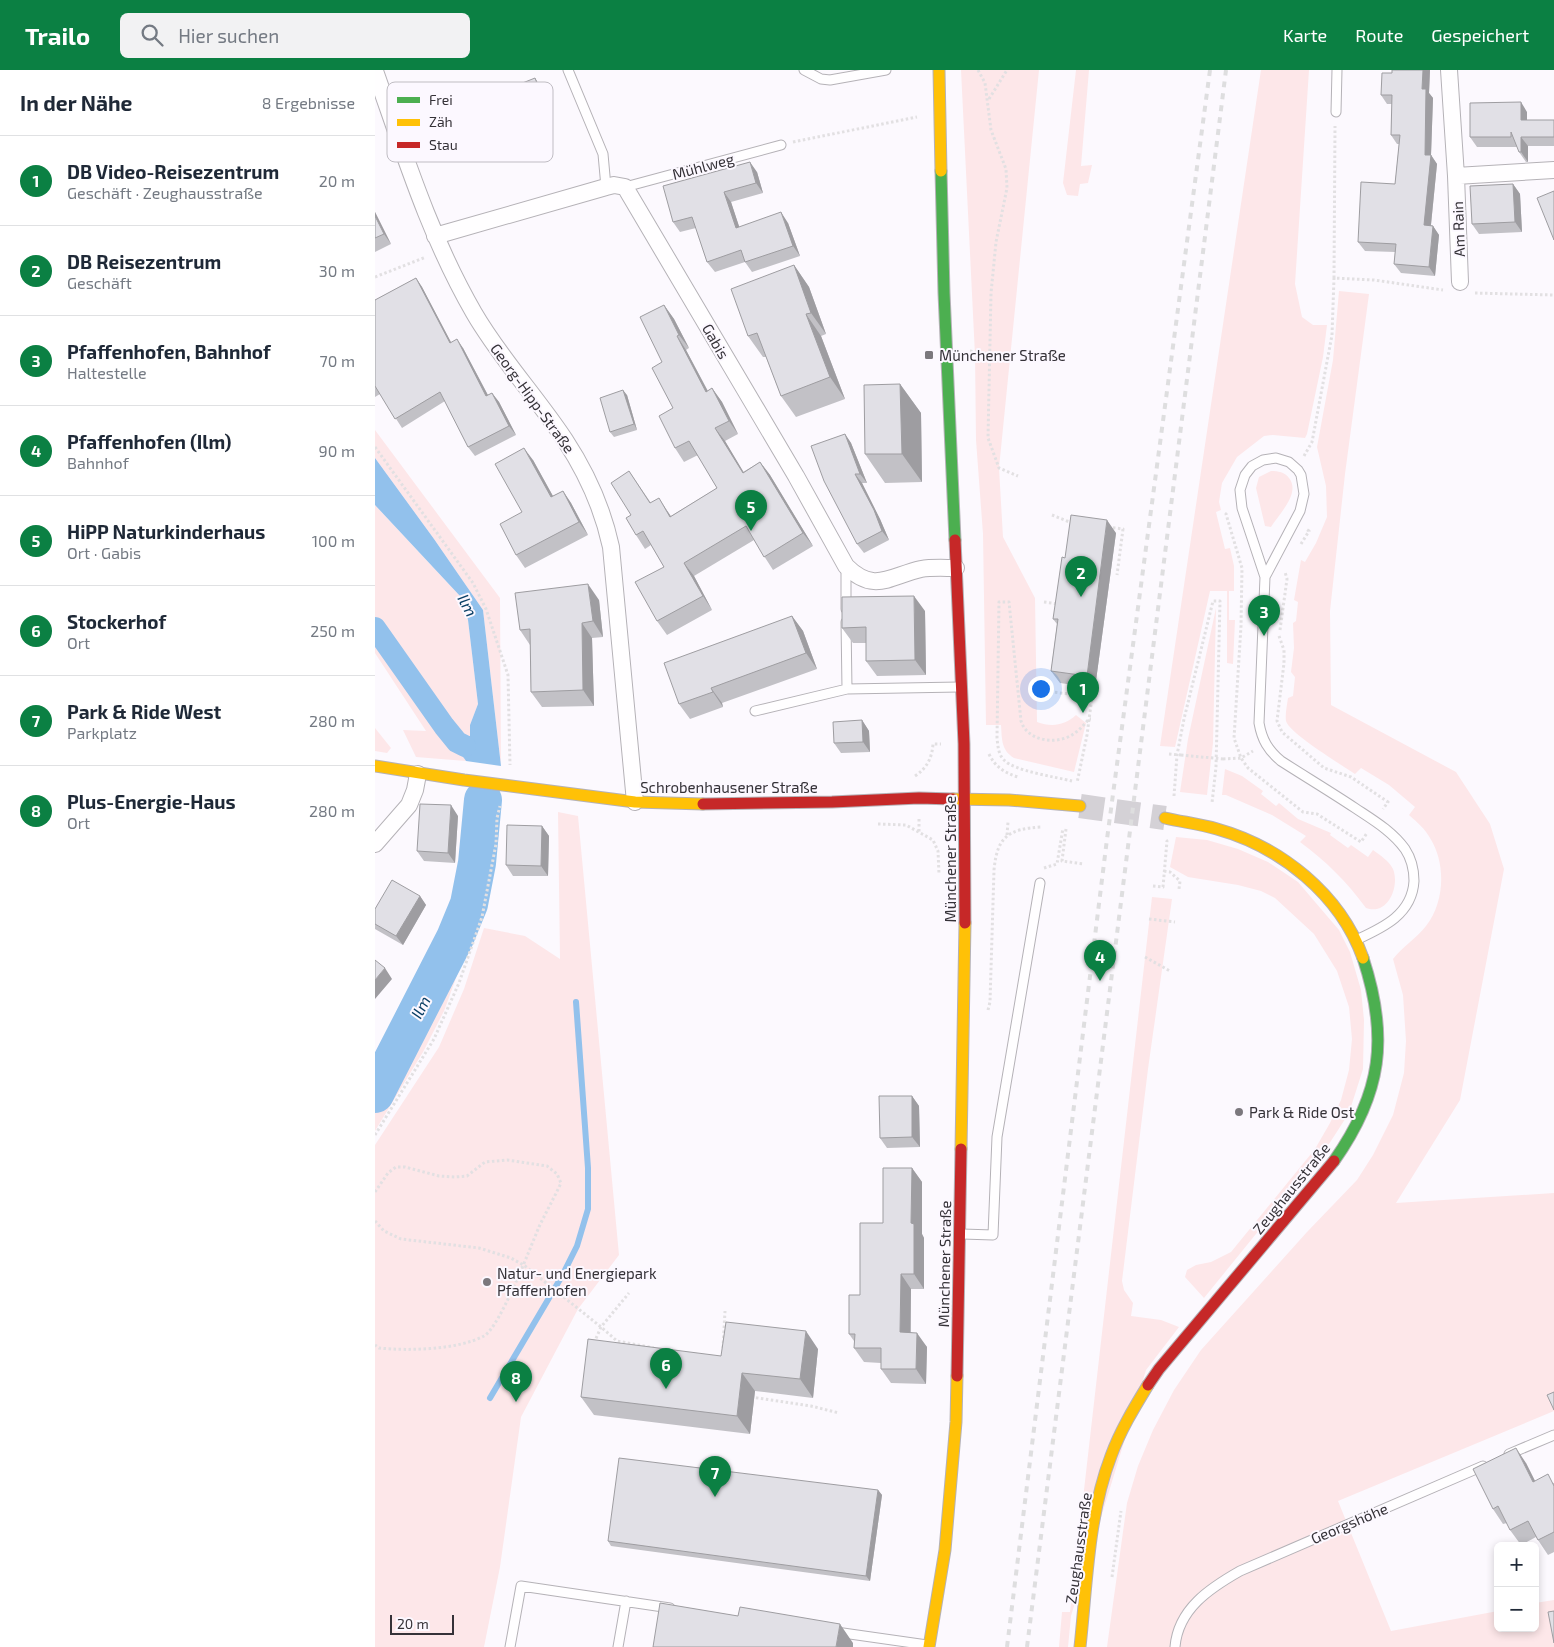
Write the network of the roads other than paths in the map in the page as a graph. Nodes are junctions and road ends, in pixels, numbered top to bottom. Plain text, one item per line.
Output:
1 (568, 70) edge
2 (804, 70) edge
3 (886, 70) edge
4 (939, 70) edge
5 (1337, 70) edge
6 (1449, 70) edge
7 (375, 71) edge
8 (387, 105) edge
9 (1336, 112) road end
10 (781, 145) road end
11 (407, 162) edge
12 (1554, 170) edge
13 (1456, 176) junction
14 (606, 186) junction
15 (625, 186) junction
16 (438, 243) junction
17 (1459, 287) road end
18 (845, 566) junction
19 (956, 568) junction
20 (1265, 577) junction
21 (962, 687) junction
22 (847, 689) junction
23 (755, 711) dead end
24 (375, 766) edge
25 (418, 774) junction
26 (965, 799) junction
27 (635, 802) junction
28 (1080, 806) tunnel mouth
29 (1165, 818) tunnel mouth
30 (375, 844) edge
31 (1040, 883) dead end
32 (1355, 940) junction
33 (959, 1234) junction
34 (1554, 1435) edge
35 (1500, 1458) edge
36 (1491, 1462) edge
37 (626, 1602) junction
38 (675, 1608) edge
39 (829, 1631) edge
40 (929, 1646) edge
41 (510, 1647) edge
42 (618, 1647) edge
43 (1081, 1647) edge
44 (1175, 1647) edge

1 - 14 lane
2 - 3 lane
4 - 19 main road, Münchener Straße
5 - 9 lane
6 - 13 street, Am Rain
7 - 8 street, Georg-Hipp-Straße
10 - 15 lane, Mühlweg
11 - 16 street, Georg-Hipp-Straße
12 - 13 street
13 - 17 street, Am Rain
14 - 15 street
14 - 16 street
15 - 18 street, Gabis
16 - 27 street, Georg-Hipp-Straße
18 - 19 street, Gabis
18 - 22 lane
19 - 21 main road, Münchener Straße
20 - 20 lane
20 - 32 lane
21 - 22 lane
21 - 26 main road, Münchener Straße
22 - 23 lane
24 - 25 main road, Schrobenhausener Straße
25 - 27 main road, Schrobenhausener Straße
25 - 30 street
26 - 27 main road, Schrobenhausener Straße
26 - 28 main road
26 - 33 main road, Münchener Straße
29 - 32 main road, Zeughausstraße
31 - 33 lane
32 - 43 main road, Zeughausstraße
33 - 40 main road, Münchener Straße
34 - 35 lane
36 - 44 lane, Georgshöhe
37 - 38 lane
37 - 41 lane
37 - 42 lane
39 - 40 lane

